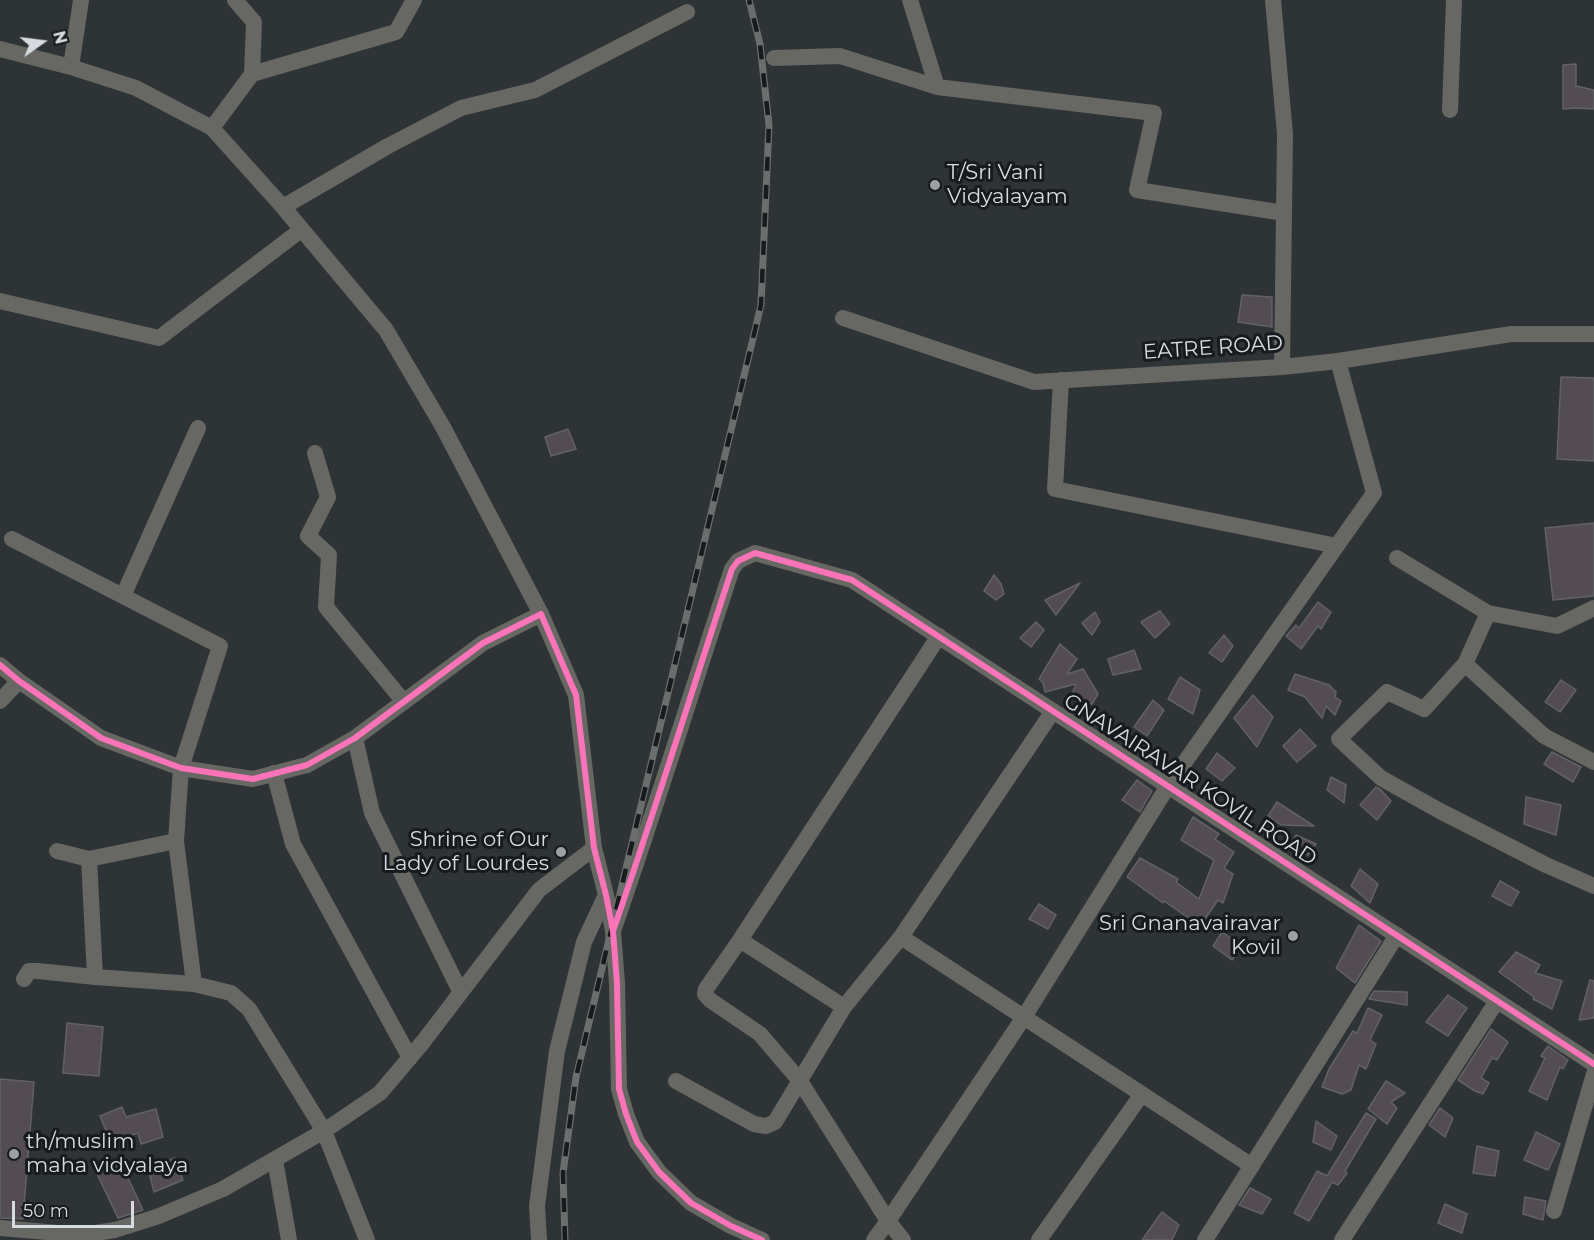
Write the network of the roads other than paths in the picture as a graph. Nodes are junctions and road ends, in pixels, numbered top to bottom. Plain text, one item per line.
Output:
1 (81, 0) edge
2 (235, 0) edge
3 (414, 0) edge
4 (910, 0) edge
5 (1273, 0) edge
6 (1454, 0) edge
7 (687, 12) dead end
8 (0, 49) edge
9 (774, 58) dead end
10 (71, 67) junction
11 (252, 74) junction
12 (937, 87) junction
13 (1450, 110) dead end
14 (212, 128) junction
15 (283, 207) junction
16 (1284, 213) junction
17 (302, 230) junction
18 (0, 301) edge
19 (843, 318) dead end
20 (1594, 334) edge
21 (1338, 361) junction
22 (1282, 367) junction
23 (1061, 380) junction
24 (198, 428) dead end
25 (315, 453) dead end
26 (12, 539) dead end
27 (1337, 546) junction
28 (1397, 558) dead end
29 (123, 596) junction
30 (1594, 608) edge
31 (1488, 613) junction
32 (541, 614) junction
33 (939, 636) junction
34 (1465, 664) junction
35 (0, 665) edge
36 (19, 681) junction
37 (0, 701) edge
38 (404, 702) junction
39 (1053, 711) junction
40 (355, 738) junction
41 (1594, 762) edge
42 (182, 768) junction
43 (274, 774) junction
44 (1168, 786) junction
45 (176, 841) junction
46 (594, 848) junction
47 (57, 851) dead end
48 (89, 859) junction
49 (1594, 886) edge
50 (606, 895) junction
51 (613, 931) junction
52 (1397, 935) junction
53 (901, 937) junction
54 (740, 940) junction
55 (95, 977) junction
56 (24, 979) dead end
57 (194, 984) junction
58 (460, 991) junction
59 (1497, 1001) junction
60 (844, 1007) junction
61 (1024, 1017) junction
62 (410, 1058) junction
63 (1594, 1064) edge
64 (1594, 1074) edge
65 (676, 1081) dead end
66 (800, 1081) junction
67 (1142, 1094) junction
68 (324, 1131) junction
69 (275, 1160) junction
70 (1252, 1166) junction
71 (1554, 1211) dead end
72 (888, 1221) junction
73 (4, 1232) edge
74 (289, 1240) edge
75 (367, 1240) edge
76 (539, 1240) edge
77 (762, 1240) edge
78 (874, 1240) edge
79 (903, 1240) edge
80 (1039, 1240) edge
81 (1205, 1240) edge
82 (1342, 1240) edge

1 - 10 street
2 - 11 street
3 - 11 street
4 - 12 street
5 - 16 street
6 - 13 street
7 - 15 street
8 - 10 street
9 - 12 street
10 - 14 street
11 - 14 street
12 - 16 street
14 - 15 street
15 - 17 street
16 - 22 street
17 - 18 street
17 - 32 street
19 - 23 street, EATRE ROAD
20 - 21 street, EATRE ROAD
21 - 22 street, EATRE ROAD
21 - 27 street
22 - 23 street, EATRE ROAD
23 - 27 street
24 - 29 street
25 - 38 street
26 - 29 street
27 - 44 street
28 - 31 street
29 - 42 street
30 - 31 street
31 - 34 street
32 - 38 street
32 - 46 street
33 - 39 street, GNAVAIRAVAR KOVIL ROAD
33 - 51 street, GNAVAIRAVAR KOVIL ROAD
33 - 54 street
34 - 41 street
34 - 49 street
35 - 36 street
36 - 37 street
36 - 42 street
38 - 40 street
39 - 44 street, GNAVAIRAVAR KOVIL ROAD
39 - 53 street
40 - 43 street
40 - 58 street
42 - 43 street
42 - 45 street
43 - 62 street
44 - 52 street, GNAVAIRAVAR KOVIL ROAD
44 - 61 street
45 - 48 street
45 - 57 street
46 - 50 street
46 - 58 street
47 - 48 street
48 - 55 street
50 - 51 street
50 - 76 street
51 - 77 street
52 - 59 street, GNAVAIRAVAR KOVIL ROAD
52 - 70 street
53 - 60 street
53 - 61 street
54 - 60 street
54 - 66 street
55 - 56 street
55 - 57 street
57 - 68 street
58 - 62 street
59 - 63 street, GNAVAIRAVAR KOVIL ROAD
59 - 82 street
60 - 66 street
61 - 67 street
61 - 72 street
62 - 68 street
64 - 71 street
65 - 66 street
66 - 72 street
67 - 70 street
67 - 80 street
68 - 69 street
68 - 75 street
69 - 73 street
69 - 74 street
70 - 81 street
72 - 78 street
72 - 79 street

